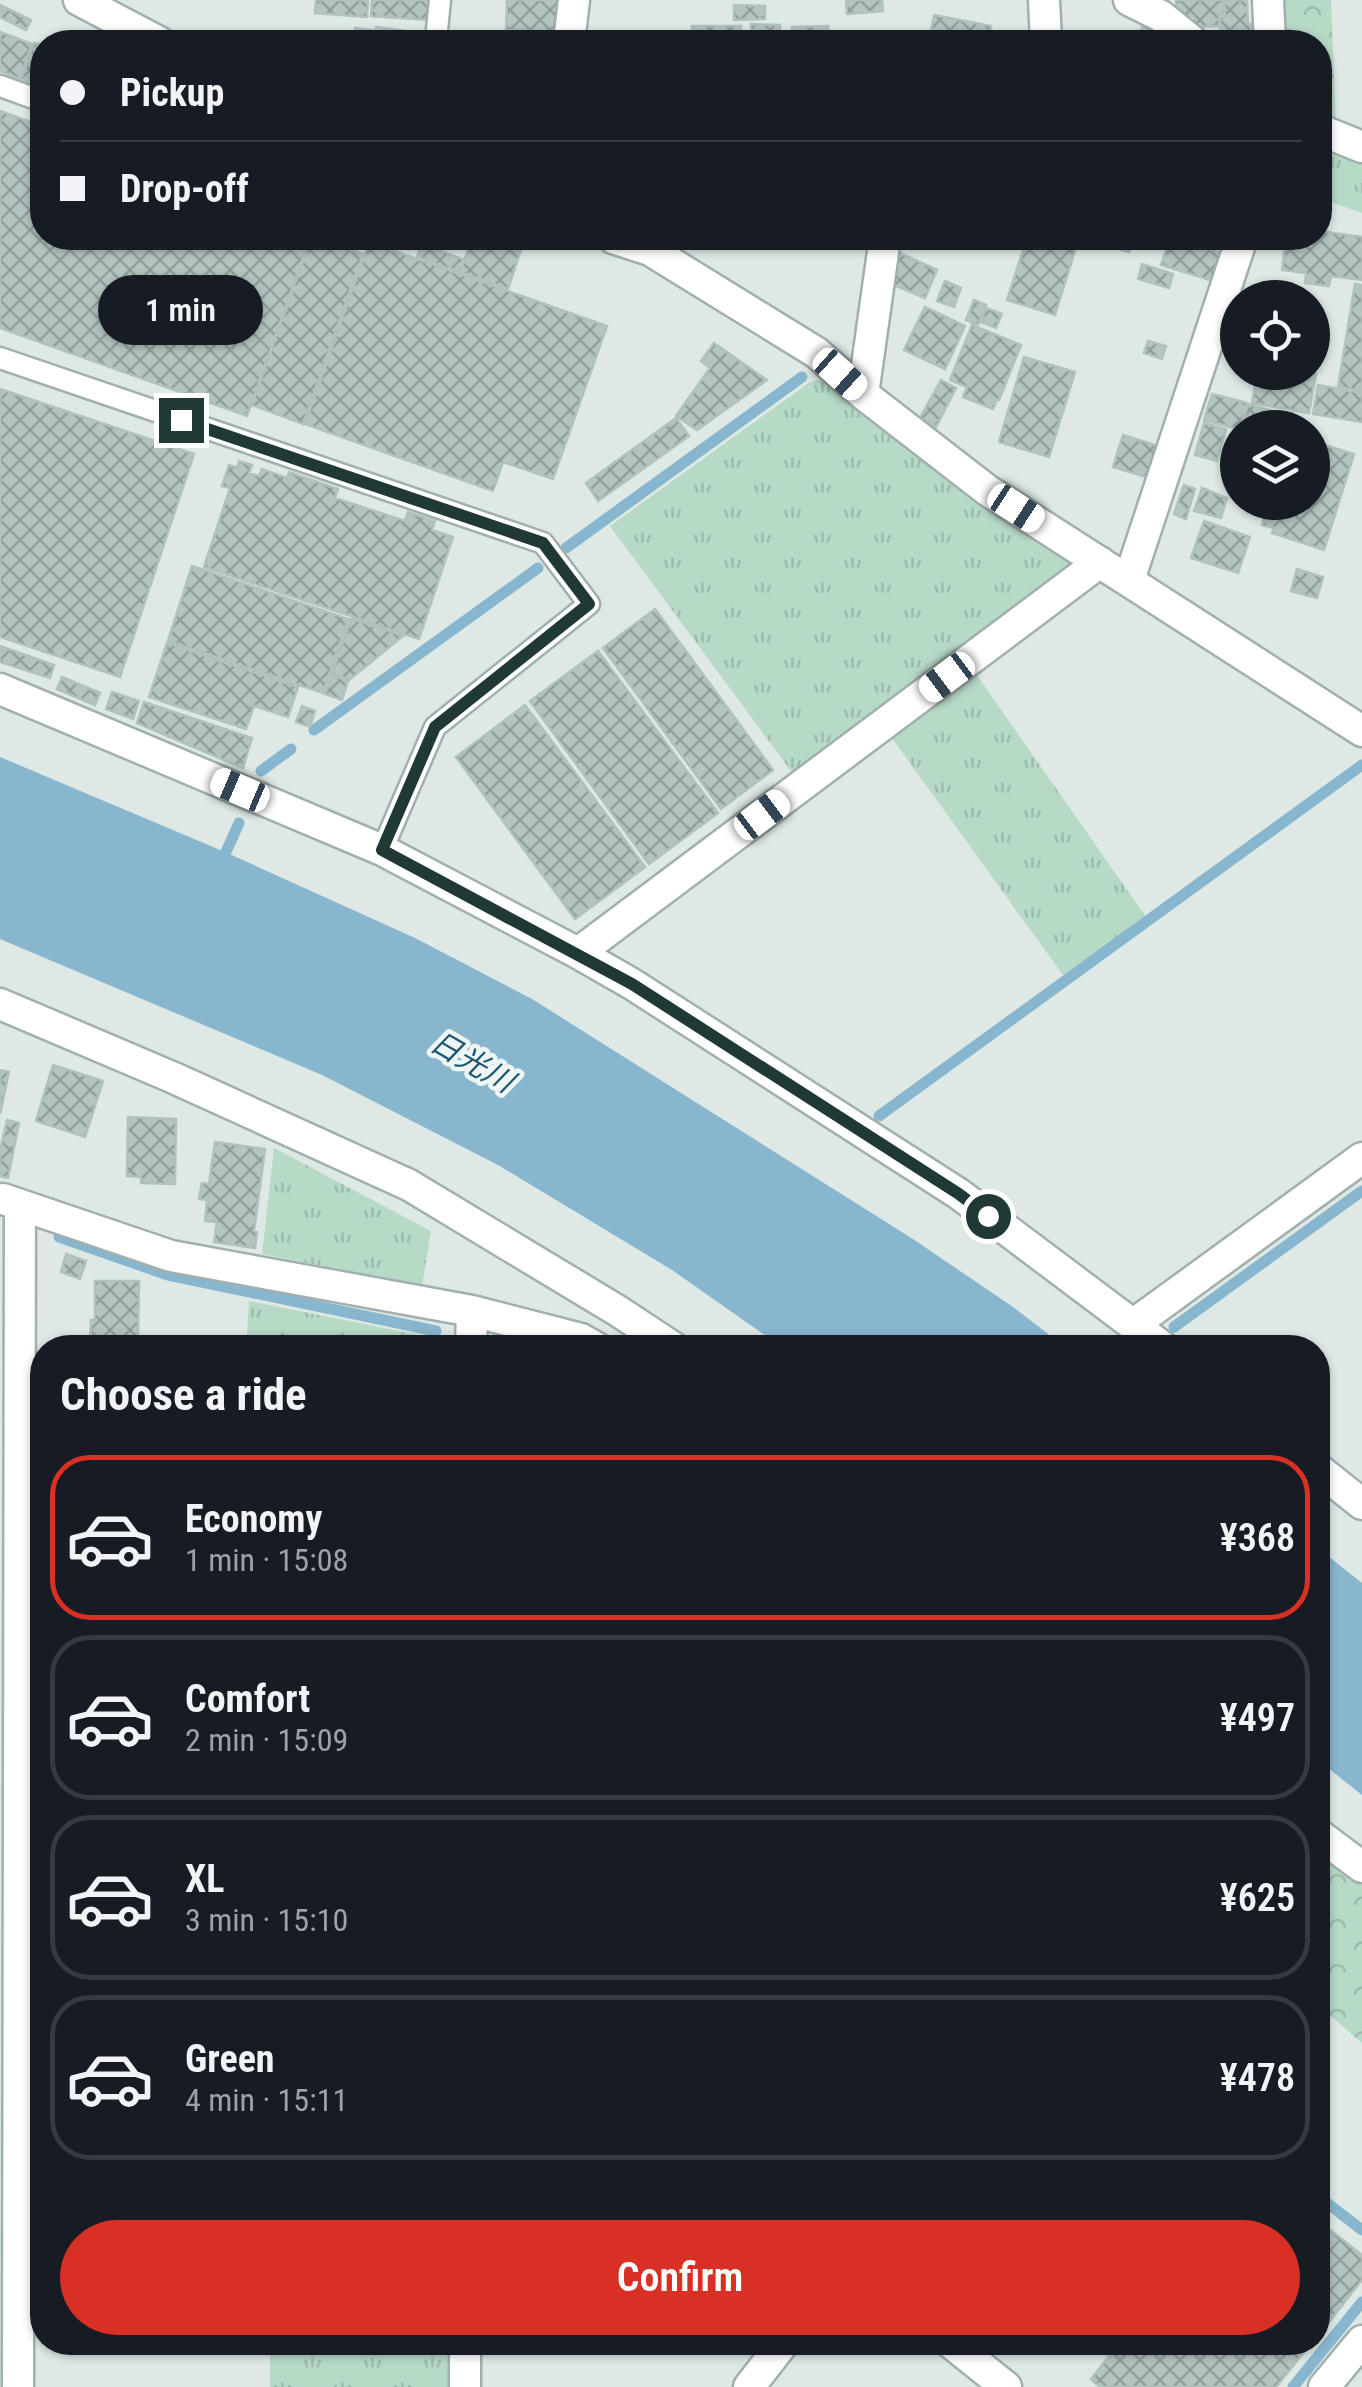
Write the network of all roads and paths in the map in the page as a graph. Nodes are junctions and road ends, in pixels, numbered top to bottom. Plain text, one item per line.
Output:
1 (79, 0) edge
2 (440, 0) edge
3 (574, 0) edge
4 (1044, 0) edge
5 (1130, 0) edge
6 (1268, 0) edge
7 (136, 30) edge
8 (437, 30) dead end
9 (571, 30) edge
10 (1045, 30) edge
11 (1178, 30) edge
12 (1269, 30) edge
13 (0, 86) edge
14 (30, 97) edge
15 (1332, 135) edge
16 (1362, 147) edge
17 (650, 250) edge
18 (883, 250) edge
19 (1238, 250) edge
20 (0, 358) edge
21 (863, 394) junction
22 (1100, 562) junction
23 (1130, 580) junction
24 (0, 689) edge
25 (1362, 731) edge
26 (382, 850) junction
27 (578, 953) junction
28 (0, 1004) edge
29 (1362, 1158) edge
30 (10, 1201) edge
31 (472, 1311) junction
32 (1134, 1324) junction
33 (471, 1335) edge
34 (566, 1335) edge
35 (654, 1335) edge
36 (1148, 1335) edge
37 (1330, 1479) edge
38 (1362, 1504) edge
39 (20, 1817) edge
40 (1330, 1843) edge
41 (1362, 1868) edge
42 (1362, 2341) edge
43 (466, 2355) edge
44 (774, 2355) edge
45 (966, 2355) edge
46 (18, 2387) edge
47 (466, 2387) edge
48 (749, 2387) edge
49 (1006, 2387) edge
50 (1324, 2387) edge

1 - 7 street
2 - 8 lane
3 - 9 street
4 - 10 street
5 - 11 street
6 - 12 street
13 - 14 lane
15 - 16 street
17 - 21 street
18 - 21 street
19 - 23 street
20 - 26 lane
21 - 22 street
22 - 23 street
22 - 27 street
23 - 25 street
24 - 26 street
26 - 27 street
27 - 32 street
28 - 35 street
29 - 32 street
30 - 31 street
30 - 39 street
31 - 33 street
31 - 34 street
32 - 36 street
37 - 38 street
39 - 46 street
40 - 41 street
42 - 50 street
43 - 47 street
44 - 48 street
45 - 49 street

